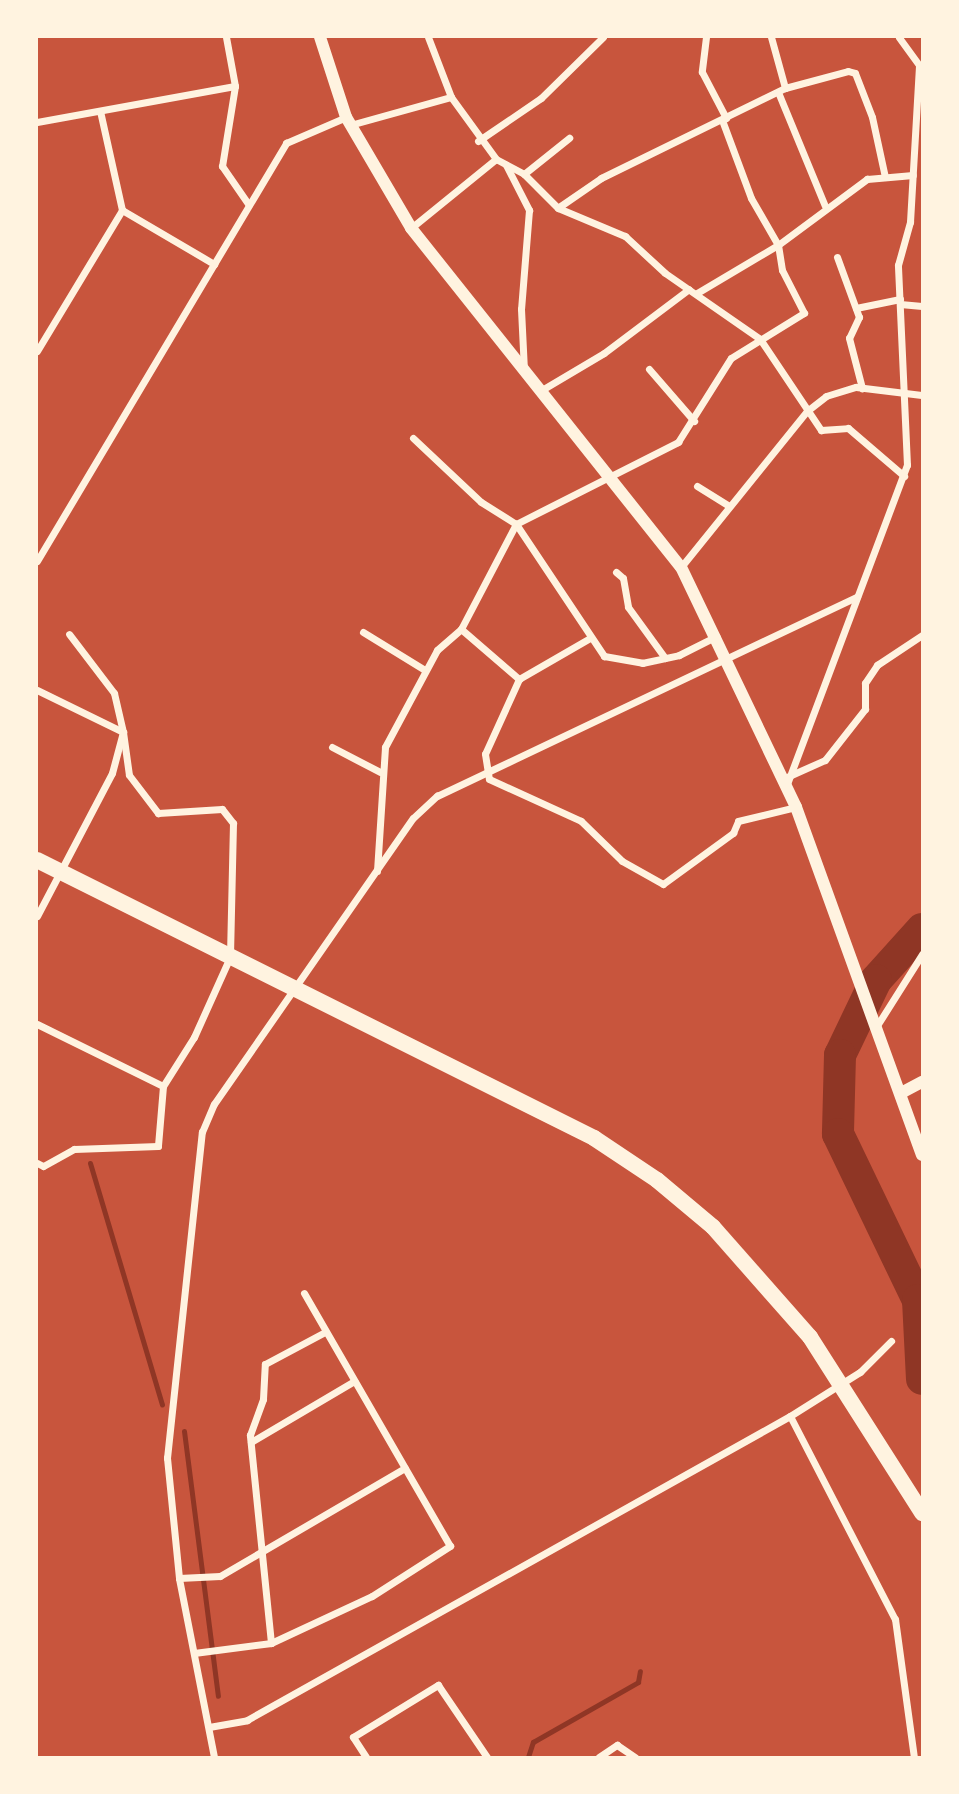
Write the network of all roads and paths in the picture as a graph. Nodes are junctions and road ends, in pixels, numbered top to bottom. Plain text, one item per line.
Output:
1 (226, 37) edge
2 (320, 37) edge
3 (428, 37) edge
4 (603, 37) edge
5 (706, 37) edge
6 (771, 37) edge
7 (899, 37) edge
8 (909, 41) edge
9 (235, 86) junction
10 (782, 90) junction
11 (451, 97) junction
12 (100, 111) junction
13 (724, 119) junction
14 (348, 121) junction
15 (37, 122) edge
16 (569, 138) dead end
17 (478, 141) junction
18 (496, 159) junction
19 (506, 165) junction
20 (524, 174) junction
21 (913, 175) junction
22 (885, 177) junction
23 (249, 205) junction
24 (825, 206) junction
25 (558, 208) junction
26 (122, 210) junction
27 (411, 228) junction
28 (778, 245) junction
29 (837, 257) dead end
30 (214, 264) junction
31 (693, 291) junction
32 (900, 302) junction
33 (922, 306) edge
34 (856, 308) junction
35 (760, 339) junction
36 (37, 351) edge
37 (649, 369) dead end
38 (524, 370) junction
39 (862, 388) junction
40 (540, 391) junction
41 (904, 394) junction
42 (922, 395) edge
43 (807, 411) junction
44 (694, 421) junction
45 (413, 438) dead end
46 (904, 476) junction
47 (608, 477) junction
48 (697, 486) dead end
49 (727, 506) junction
50 (516, 524) junction
51 (38, 557) edge
52 (681, 567) junction
53 (616, 572) dead end
54 (857, 597) junction
55 (461, 629) junction
56 (363, 632) dead end
57 (69, 634) dead end
58 (922, 635) edge
59 (718, 636) junction
60 (590, 638) junction
61 (728, 656) junction
62 (665, 657) junction
63 (425, 670) junction
64 (519, 680) junction
65 (37, 690) edge
66 (123, 732) junction
67 (332, 747) dead end
68 (380, 772) junction
69 (485, 772) junction
70 (788, 780) junction
71 (796, 807) junction
72 (37, 860) edge
73 (60, 872) junction
74 (377, 872) junction
75 (37, 916) edge
76 (922, 954) edge
77 (230, 957) junction
78 (296, 990) junction
79 (37, 1024) edge
80 (878, 1024) junction
81 (922, 1082) edge
82 (163, 1086) junction
83 (901, 1093) junction
84 (922, 1155) edge
85 (37, 1163) edge
86 (304, 1293) dead end
87 (325, 1332) junction
88 (891, 1341) dead end
89 (354, 1381) junction
90 (844, 1383) junction
91 (790, 1416) junction
92 (251, 1442) junction
93 (405, 1468) junction
94 (922, 1513) edge
95 (262, 1551) junction
96 (179, 1578) junction
97 (271, 1643) junction
98 (194, 1653) junction
99 (209, 1727) junction
100 (214, 1757) edge
101 (366, 1757) edge
102 (487, 1757) edge
103 (599, 1757) edge
104 (635, 1757) edge
105 (914, 1757) edge

1 - 9 street
2 - 14 street
3 - 11 street
4 - 17 street
5 - 13 street
6 - 10 street
7 - 8 street
8 - 21 street
9 - 12 street
9 - 23 street
10 - 13 street
10 - 22 street
10 - 24 street
11 - 14 street
11 - 17 street
12 - 15 street
12 - 26 street
13 - 25 street
13 - 28 street
14 - 23 street
14 - 27 street
16 - 20 street
17 - 18 street
18 - 19 street
18 - 27 street
19 - 20 street
19 - 38 street
20 - 25 street
21 - 22 street
21 - 32 street
22 - 24 street
23 - 30 street
24 - 28 street
25 - 31 street
26 - 30 street
26 - 36 street
27 - 38 street
28 - 31 street
28 - 35 street
29 - 34 street
30 - 51 street
31 - 35 street
31 - 40 street
32 - 33 street
32 - 34 street
32 - 41 street
34 - 39 street
35 - 43 street
35 - 44 street
37 - 44 street
38 - 40 street
39 - 41 street
39 - 43 street
40 - 47 street
41 - 42 street
41 - 46 street
43 - 46 street
43 - 49 street
44 - 47 street
45 - 50 street
46 - 54 street
47 - 50 street
47 - 52 street
48 - 49 street
49 - 52 street
50 - 55 street
50 - 60 street
52 - 59 street
53 - 62 street
54 - 61 street
54 - 70 street
55 - 63 street
55 - 64 street
56 - 63 street
57 - 66 street
58 - 70 street
59 - 61 street
59 - 62 street
60 - 62 street
60 - 64 street
61 - 69 street
61 - 70 street
63 - 68 street
64 - 69 street
65 - 66 street
66 - 73 street
66 - 77 street
67 - 68 street
68 - 74 street
69 - 71 street
69 - 74 street
70 - 71 street
71 - 80 street
72 - 73 main road
73 - 75 street
73 - 77 main road
74 - 78 street
76 - 80 street
77 - 78 main road
77 - 82 street
78 - 90 main road
78 - 96 street
79 - 82 street
80 - 83 street
81 - 83 street
82 - 85 street
83 - 84 street
86 - 87 street
87 - 89 street
87 - 92 street
88 - 90 street
89 - 92 street
89 - 93 street
90 - 91 street
90 - 94 main road
91 - 99 street
91 - 105 street
92 - 95 street
93 - 95 street
93 - 97 street
95 - 96 street
95 - 97 street
96 - 98 street
97 - 98 street
98 - 99 street
99 - 100 street
101 - 102 street
103 - 104 street

